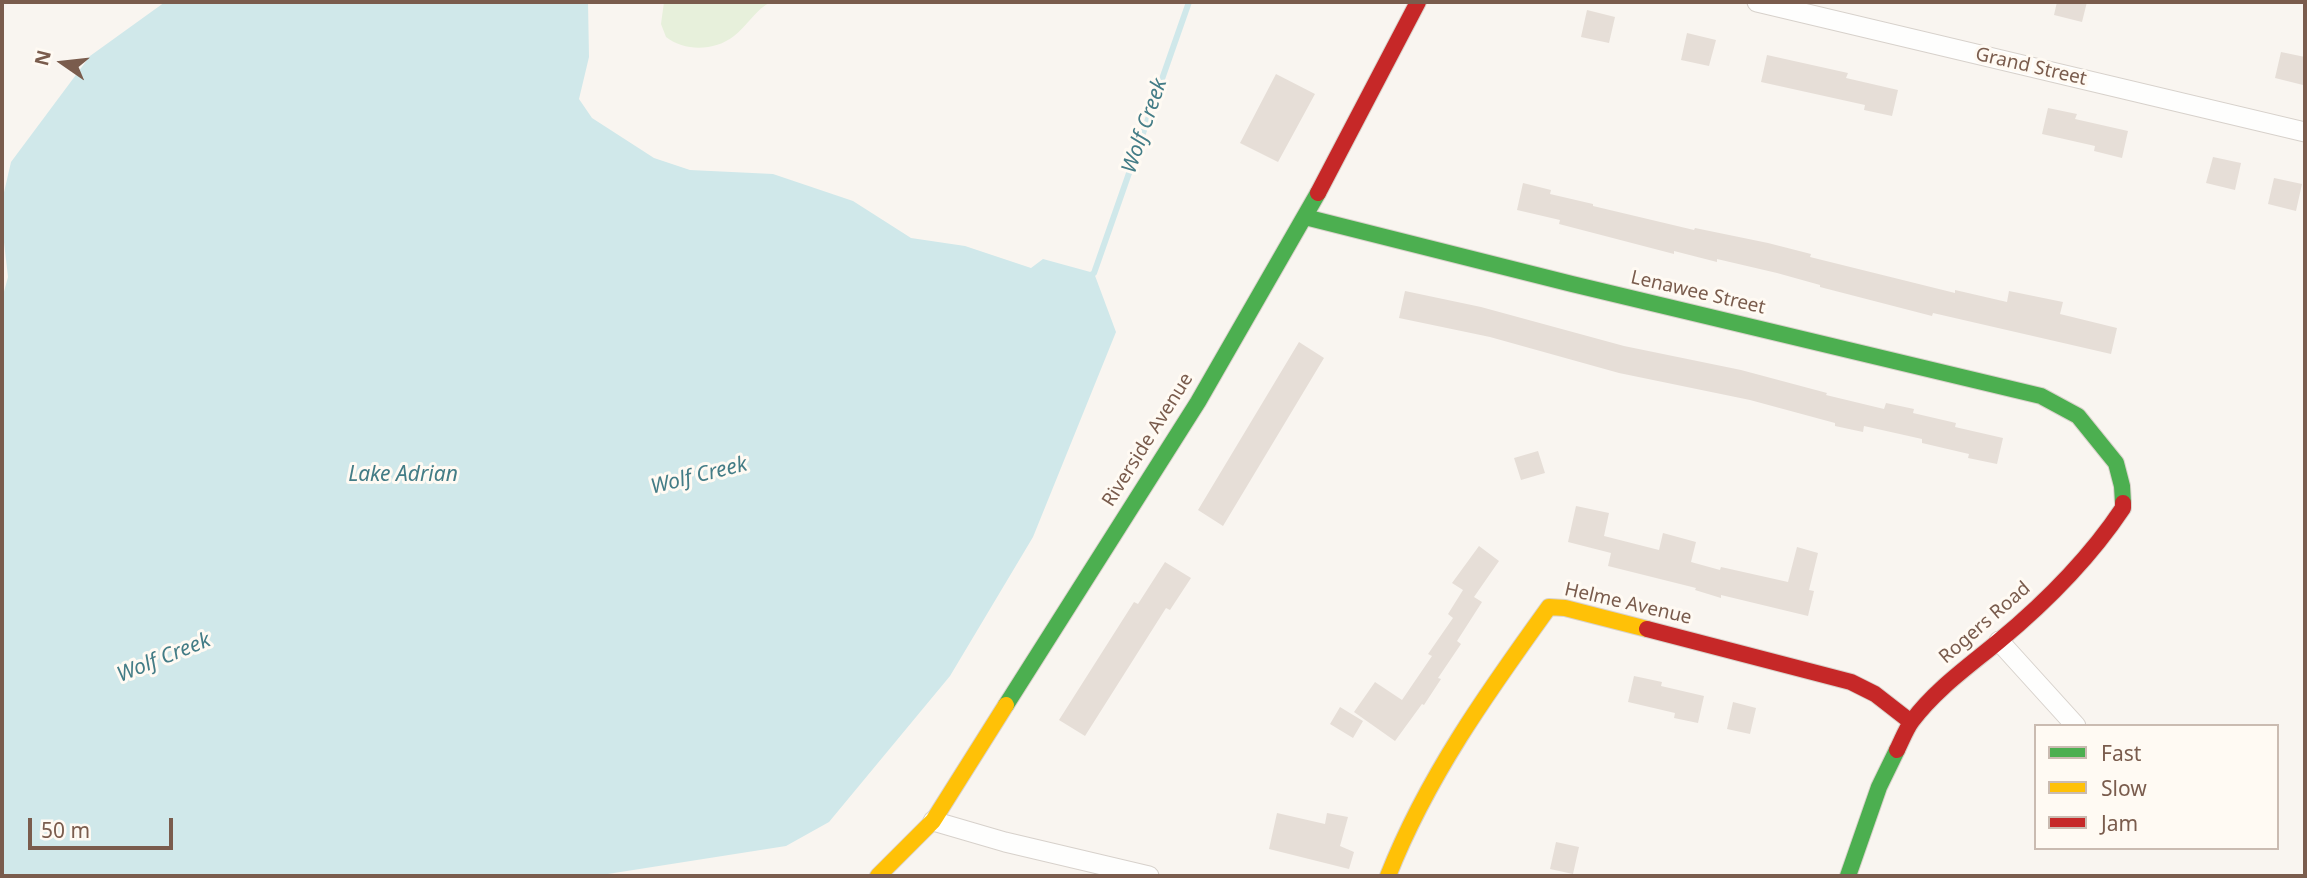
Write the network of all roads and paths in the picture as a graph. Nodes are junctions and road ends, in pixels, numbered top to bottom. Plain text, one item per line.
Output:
1 (1418, 2) edge
2 (1757, 2) edge
3 (2305, 132) edge
4 (1305, 217) junction
5 (2078, 416) joint
6 (1999, 641) junction
7 (1911, 722) junction
8 (2074, 724) edge
9 (933, 821) junction
10 (878, 876) edge
11 (1149, 876) edge
12 (1388, 876) edge
13 (1848, 876) edge

1 - 4 street, Riverside Avenue
2 - 3 street, Grand Street
4 - 5 street, Lenawee Street
4 - 9 street, Riverside Avenue
5 - 6 street, Rogers Road
6 - 7 street, Rogers Road
6 - 8 street
7 - 12 street, Helme Avenue
7 - 13 street, Rogers Road
9 - 10 street, Riverside Avenue
9 - 11 street

